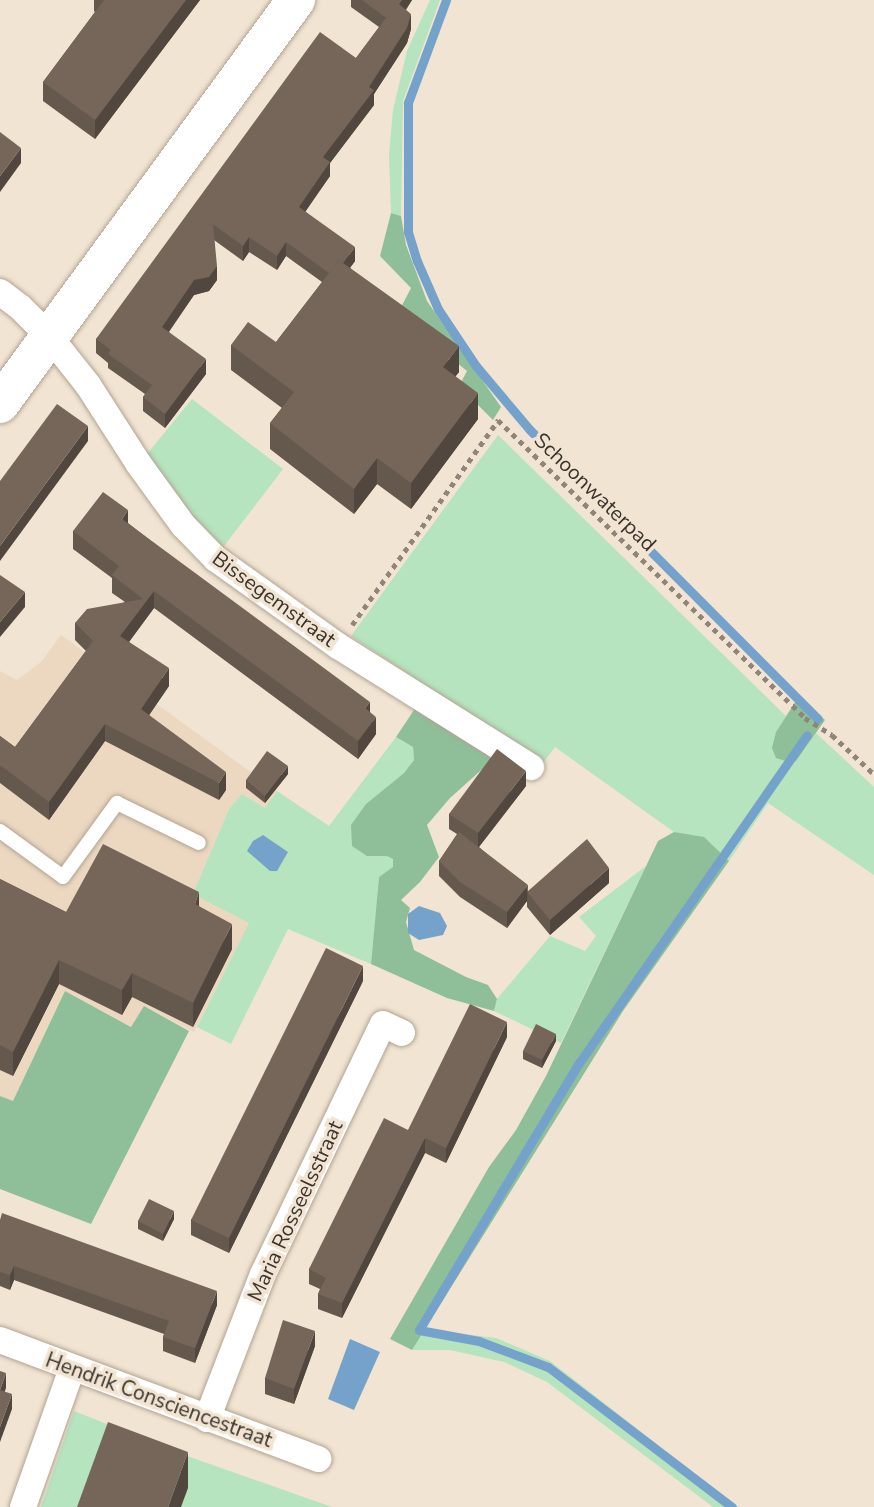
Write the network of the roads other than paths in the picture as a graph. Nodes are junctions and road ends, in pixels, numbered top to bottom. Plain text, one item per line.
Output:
1 (296, 0) edge
2 (0, 292) edge
3 (50, 337) junction
4 (0, 404) edge
5 (531, 767) dead end
6 (0, 831) edge
7 (199, 844) dead end
8 (402, 1033) dead end
9 (0, 1340) edge
10 (72, 1369) junction
11 (207, 1419) junction
12 (319, 1459) dead end
13 (23, 1507) edge

1 - 3 street
2 - 3 street, Bissegemstraat
3 - 4 street
3 - 5 street, Bissegemstraat
6 - 7 lane
8 - 11 street, Maria Rosseelsstraat
9 - 10 street, Hendrik Consciencestraat
10 - 11 street, Hendrik Consciencestraat
10 - 13 street
11 - 12 street, Hendrik Consciencestraat

